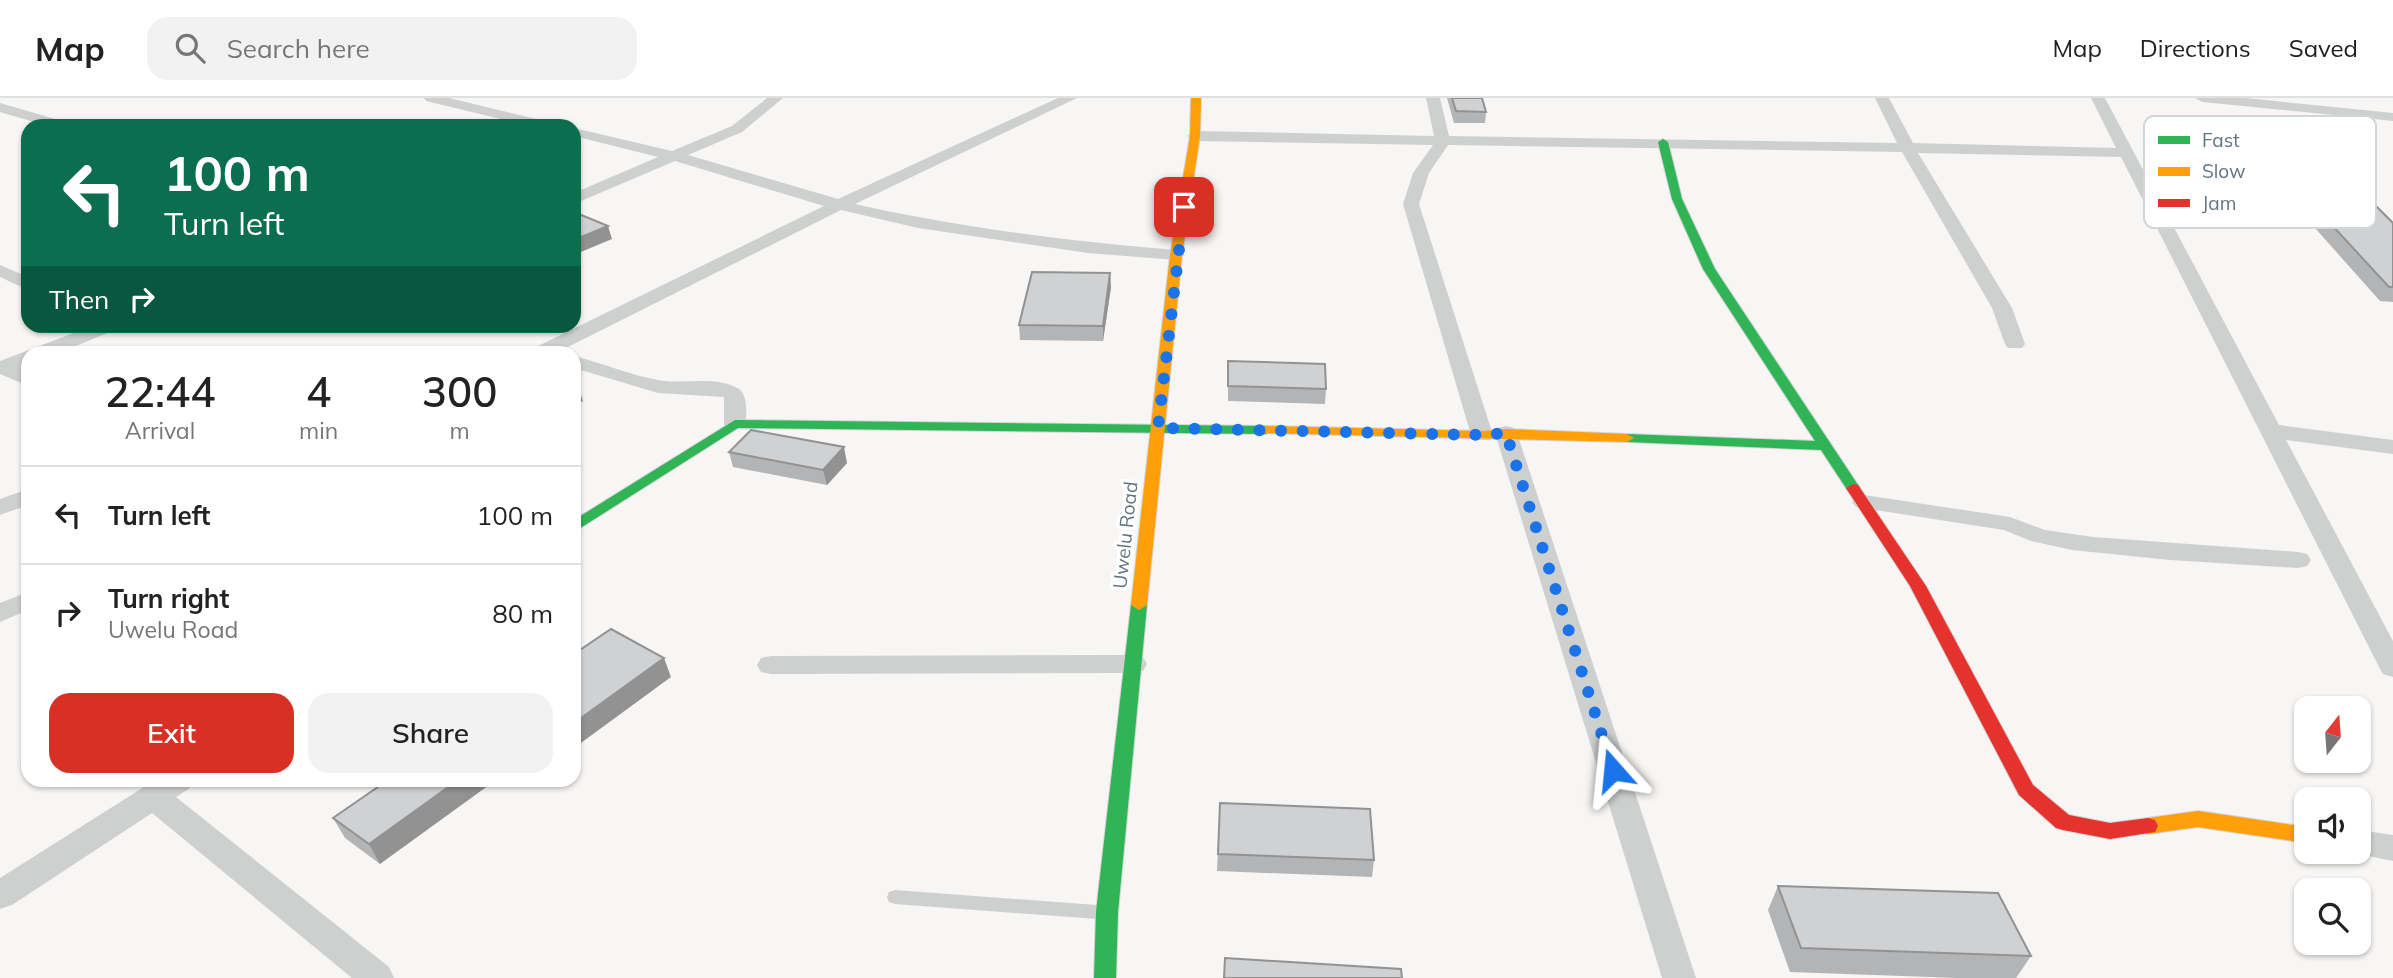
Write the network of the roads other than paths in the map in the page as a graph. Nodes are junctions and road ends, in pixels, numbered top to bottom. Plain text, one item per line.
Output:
1 (432, 98) edge
2 (776, 98) edge
3 (1070, 98) edge
4 (1196, 98) edge
5 (1433, 98) edge
6 (1882, 98) edge
7 (2098, 98) edge
8 (2203, 98) edge
9 (0, 107) edge
10 (2393, 117) edge
11 (40, 119) edge
12 (519, 119) edge
13 (581, 134) edge
14 (1195, 136) junction
15 (1443, 141) junction
16 (1663, 142) junction
17 (1907, 147) junction
18 (2126, 153) junction
19 (677, 157) junction
20 (2144, 188) edge
21 (581, 197) edge
22 (839, 205) junction
23 (2165, 228) edge
24 (1176, 255) junction
25 (0, 270) edge
26 (21, 280) edge
27 (90, 333) edge
28 (2015, 344) dead end
29 (57, 346) edge
30 (556, 346) edge
31 (21, 360) edge
32 (581, 364) edge
33 (1, 368) edge
34 (21, 377) edge
35 (736, 424) junction
36 (1158, 428) junction
37 (2271, 431) junction
38 (1494, 434) junction
39 (1827, 446) junction
40 (2393, 447) edge
41 (21, 499) edge
42 (1864, 502) junction
43 (0, 508) edge
44 (581, 523) edge
45 (2298, 560) dead end
46 (21, 603) edge
47 (0, 613) edge
48 (1133, 664) junction
49 (771, 665) dead end
50 (2393, 667) edge
51 (166, 789) edge
52 (2294, 833) edge
53 (2371, 845) edge
54 (2393, 848) edge
55 (0, 895) edge
56 (895, 897) dead end
57 (1107, 912) junction
58 (377, 978) edge
59 (1105, 978) edge
60 (1679, 978) edge

1 - 12 street
2 - 19 street
3 - 22 street
4 - 14 street, Uwelu Road
5 - 15 street
6 - 17 street
7 - 18 street
8 - 10 street
9 - 11 street
13 - 19 street
14 - 15 street
14 - 24 street, Uwelu Road
15 - 16 street
15 - 38 street
16 - 17 street
16 - 39 street
17 - 18 street
17 - 28 street
18 - 20 street
19 - 21 street
19 - 22 street
22 - 24 street
22 - 30 street
23 - 37 street
24 - 36 street, Uwelu Road
25 - 26 street
27 - 29 street
31 - 33 street
32 - 35 street
33 - 34 street
35 - 36 street
35 - 44 street
36 - 38 street
36 - 48 street, Uwelu Road
37 - 40 street
37 - 50 street
38 - 39 street
38 - 60 street
39 - 42 street
41 - 43 street
42 - 45 street
42 - 52 street
46 - 47 street
48 - 49 street
48 - 57 street, Uwelu Road
51 - 55 street
51 - 58 street
53 - 54 street
56 - 57 lane
57 - 59 street, Uwelu Road

